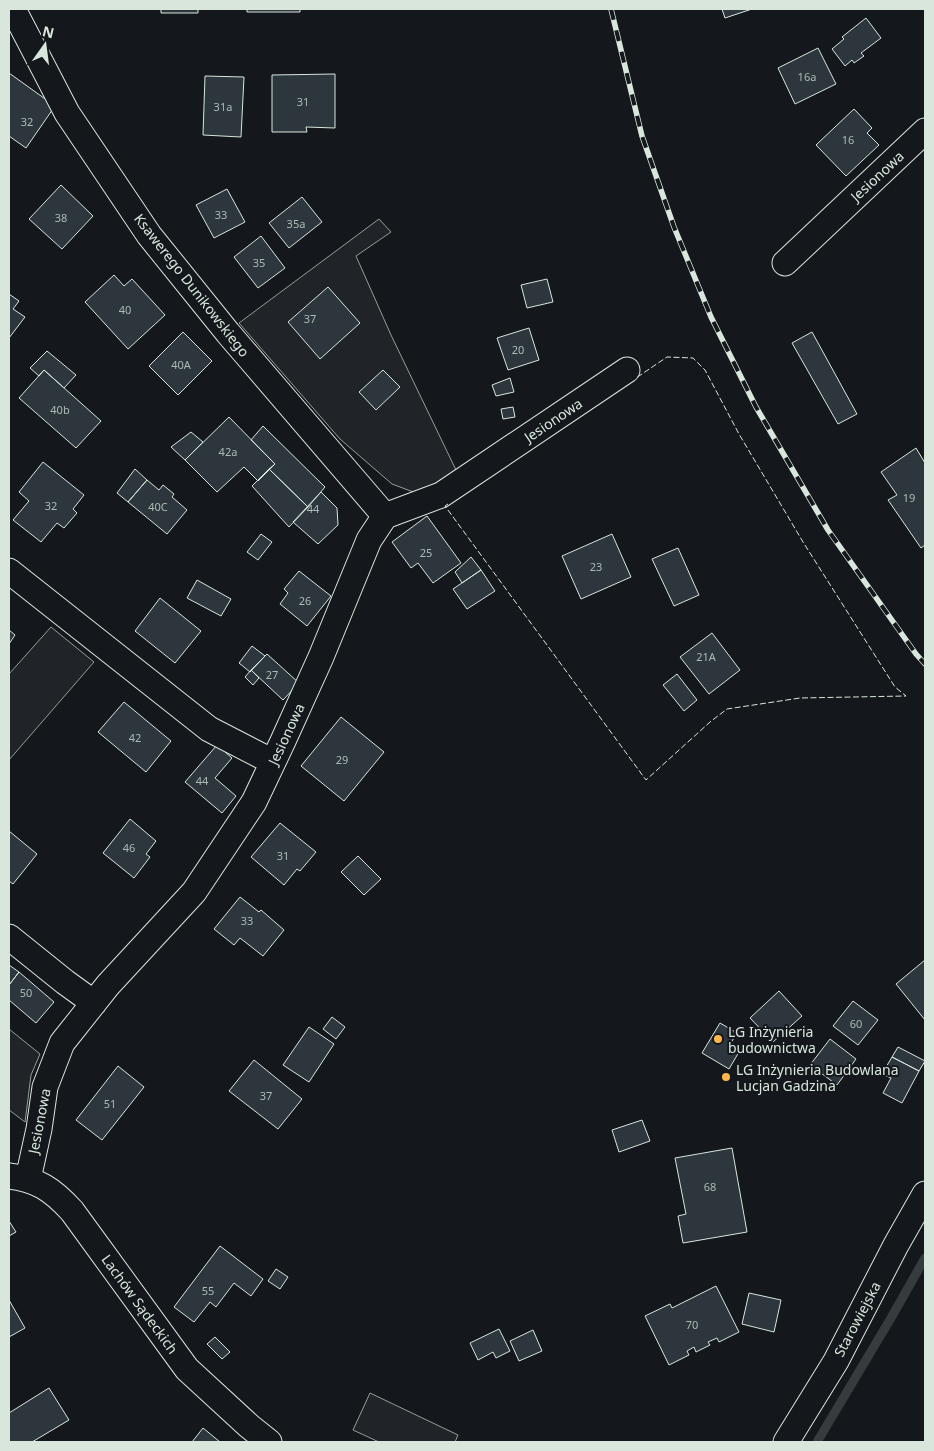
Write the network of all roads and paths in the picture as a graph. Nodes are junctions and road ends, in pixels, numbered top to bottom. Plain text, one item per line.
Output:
1 (13, 9) edge
2 (925, 131) edge
3 (785, 263) dead end
4 (628, 370) dead end
5 (384, 516) junction
6 (9, 571) edge
7 (273, 762) junction
8 (9, 937) edge
9 (94, 1003) junction
10 (18, 1178) edge
11 (925, 1194) edge
12 (269, 1442) edge
13 (786, 1442) edge

1 - 5 street, Ksawerego Dunikowskiego
2 - 3 street, Jesionowa
4 - 5 street, Jesionowa
5 - 7 street, Jesionowa
6 - 7 street
7 - 9 street, Jesionowa
8 - 9 street
9 - 10 street, Jesionowa
10 - 12 street, Lachów Sądeckich
11 - 13 street, Starowiejska

